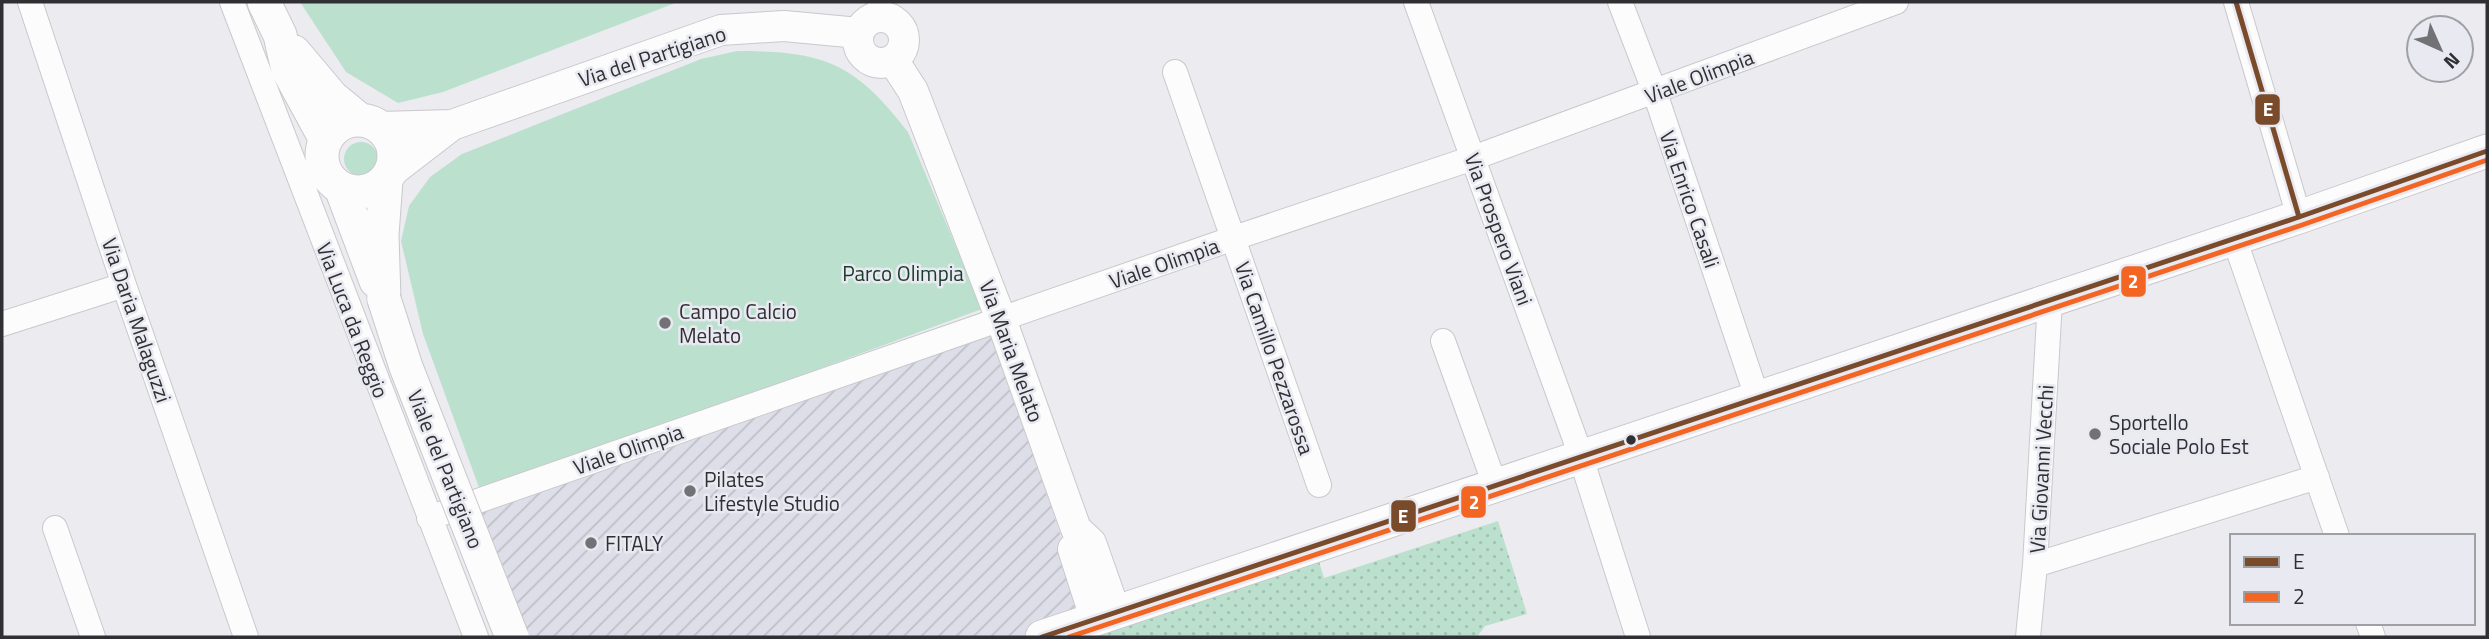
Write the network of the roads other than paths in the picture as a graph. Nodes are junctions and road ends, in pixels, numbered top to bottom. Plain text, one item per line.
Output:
1 (30, 2) edge
2 (232, 2) edge
3 (264, 2) edge
4 (1416, 2) edge
5 (1620, 2) edge
6 (1896, 2) edge
7 (2236, 2) edge
8 (873, 18) edge
9 (280, 35) junction
10 (1175, 72) dead end
11 (1655, 93) junction
12 (370, 123) junction
13 (452, 125) junction
14 (326, 140) junction
15 (2487, 151) edge
16 (1473, 158) junction
17 (388, 176) junction
18 (341, 188) junction
19 (2299, 217) junction
20 (1234, 238) junction
21 (2234, 238) junction
22 (124, 285) junction
23 (384, 299) junction
24 (2050, 300) junction
25 (1001, 319) junction
26 (2, 324) edge
27 (1443, 341) dead end
28 (1757, 397) junction
29 (1581, 456) junction
30 (2317, 477) junction
31 (1319, 485) dead end
32 (1495, 485) junction
33 (429, 518) junction
34 (55, 528) dead end
35 (2336, 534) edge
36 (2035, 565) junction
37 (1105, 615) junction
38 (93, 637) edge
39 (246, 637) edge
40 (475, 637) edge
41 (512, 637) edge
42 (1042, 637) edge
43 (1638, 637) edge
44 (2028, 637) edge

1 - 22 street, Via Daria Malaguzzi
2 - 33 street, Via Luca da Reggio
3 - 9 main road, Viale del Partigiano
4 - 16 street, Via Prospero Viani
5 - 11 street, Via Enrico Casali
6 - 11 street, Viale Olimpia
7 - 19 street
8 - 13 street, Via del Partigiano
8 - 25 street, Via Maria Melato
9 - 12 main road, Viale del Partigiano
9 - 14 main road, Viale del Partigiano
10 - 20 street, Via Camillo Pezzarossa
11 - 16 street, Viale Olimpia
11 - 28 street, Via Enrico Casali
12 - 13 street, Via del Partigiano
12 - 14 main road
12 - 17 main road, Viale del Partigiano
13 - 17 street, Via del Partigiano
14 - 18 main road, Viale del Partigiano
15 - 19 main road
16 - 20 street, Viale Olimpia
16 - 29 street, Via Prospero Viani
17 - 18 main road
17 - 23 main road, Viale del Partigiano
18 - 23 main road, Viale del Partigiano
19 - 21 main road
20 - 25 street, Viale Olimpia
20 - 31 street, Via Camillo Pezzarossa
21 - 24 main road
21 - 30 street
22 - 26 street
22 - 39 street, Via Daria Malaguzzi
23 - 41 main road, Viale del Partigiano, bridge
24 - 28 main road
24 - 36 street, Via Giovanni Vecchi
25 - 33 street, Viale Olimpia
25 - 37 street, Via Maria Melato
27 - 32 street
28 - 29 main road
29 - 32 main road
29 - 43 street, Via Prospero Viani
30 - 35 street
30 - 36 street
32 - 37 main road
33 - 40 street, Via Luca da Reggio
34 - 38 street
36 - 44 street, Via Giovanni Vecchi
37 - 42 main road

